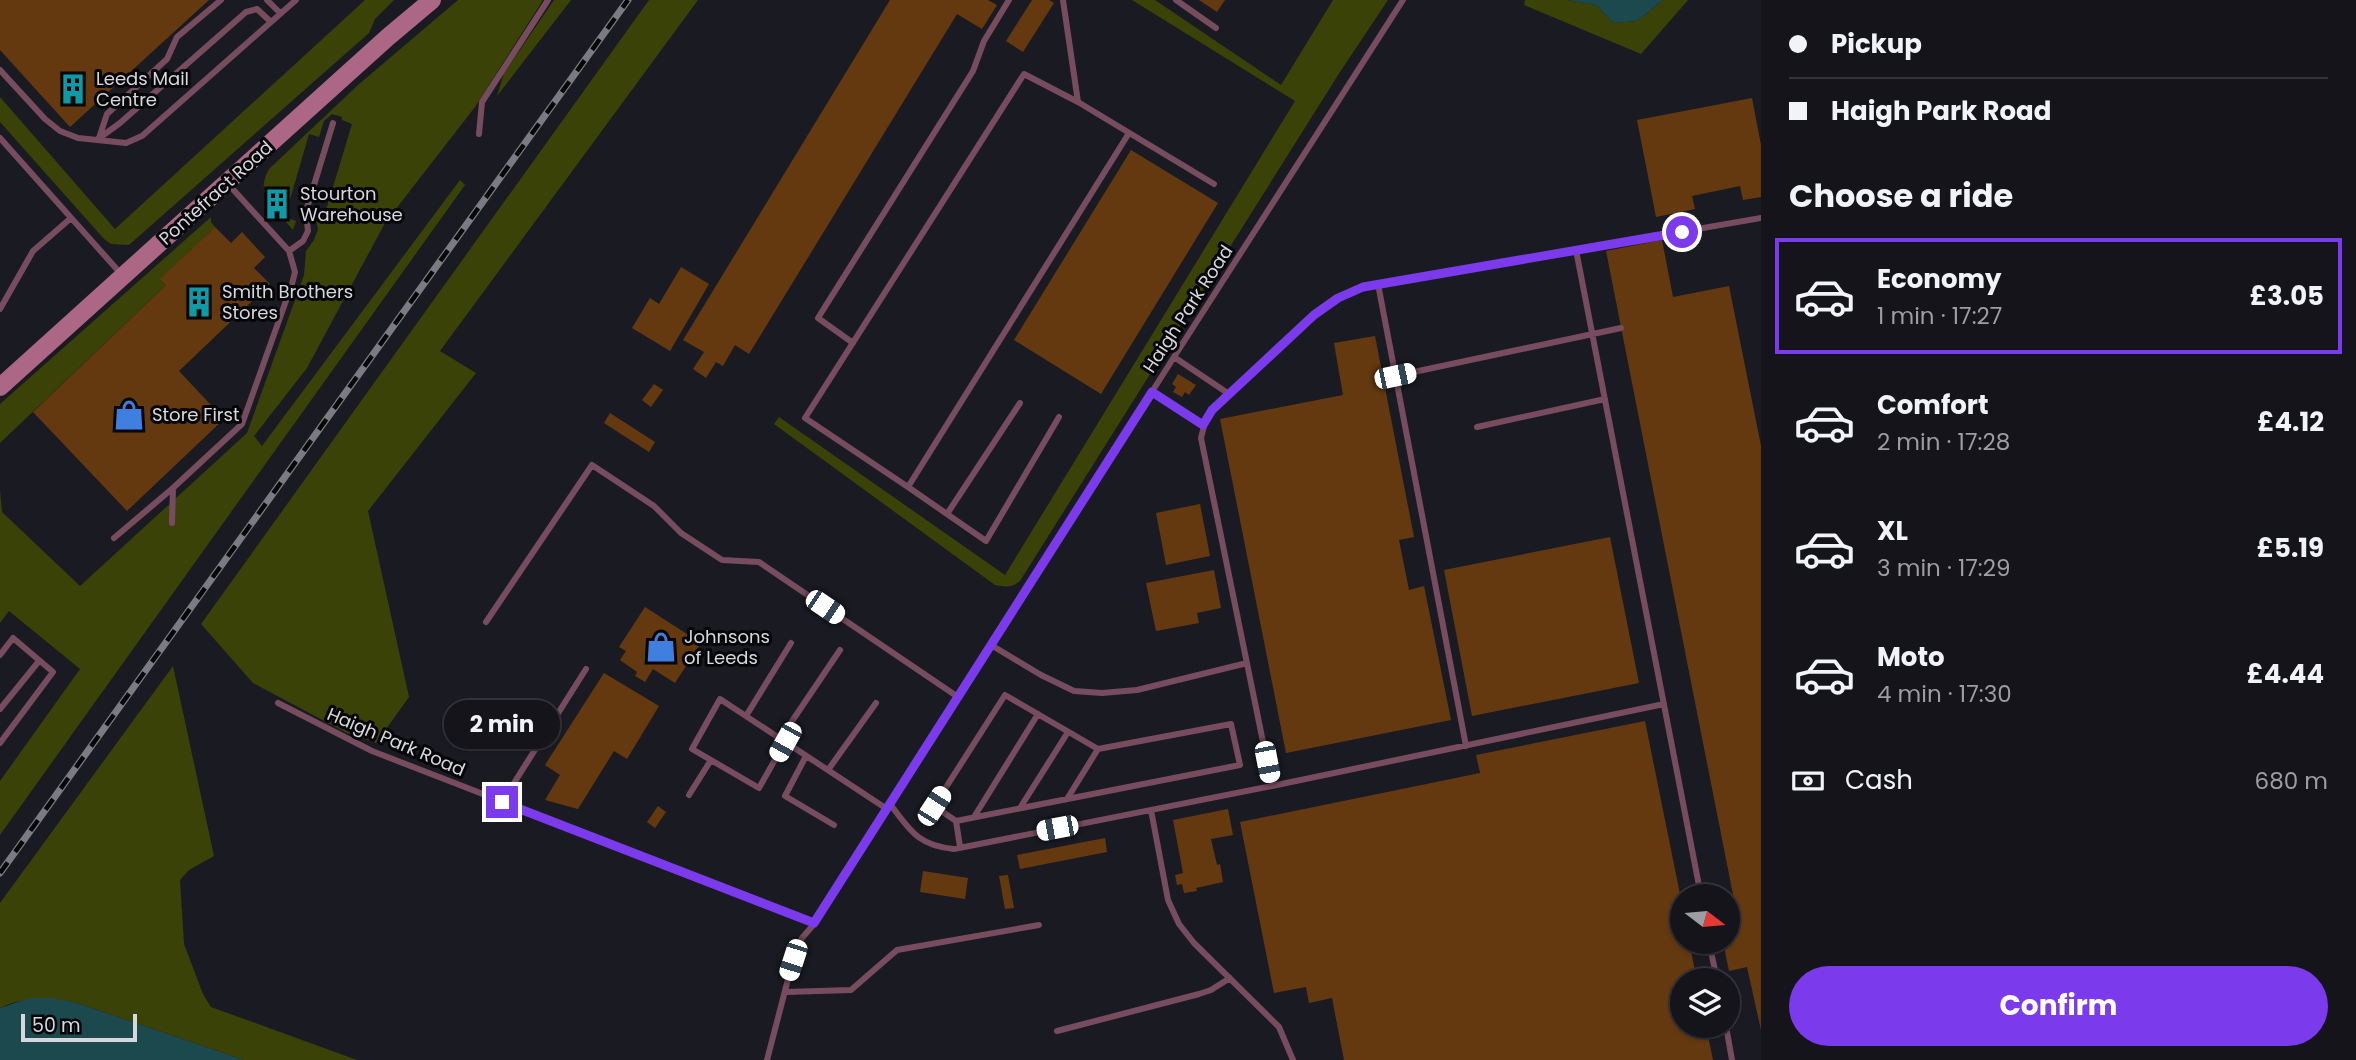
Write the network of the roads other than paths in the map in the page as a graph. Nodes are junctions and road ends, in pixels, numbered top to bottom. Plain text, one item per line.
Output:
1 (221, 0) edge
2 (267, 0) edge
3 (296, 0) edge
4 (432, 0) edge
5 (548, 0) edge
6 (1009, 0) edge
7 (1063, 0) edge
8 (1176, 0) edge
9 (1403, 0) edge
10 (281, 13) junction
11 (271, 22) junction
12 (1216, 27) dead end
13 (0, 70) edge
14 (1078, 102) junction
15 (333, 123) dead end
16 (1129, 133) junction
17 (479, 134) dead end
18 (0, 138) edge
19 (98, 139) junction
20 (228, 183) junction
21 (1214, 184) dead end
22 (71, 218) junction
23 (1761, 218) edge
24 (1576, 250) junction
25 (289, 251) junction
26 (123, 276) junction
27 (1378, 284) junction
28 (0, 309) edge
29 (1621, 328) dead end
30 (1593, 334) junction
31 (853, 343) junction
32 (1174, 356) junction
33 (1395, 376) junction
34 (0, 387) edge
35 (1152, 392) junction
36 (1229, 394) junction
37 (1605, 399) junction
38 (1020, 403) dead end
39 (1059, 417) dead end
40 (1203, 425) junction
41 (1477, 427) dead end
42 (908, 487) junction
43 (173, 488) junction
44 (947, 514) junction
45 (172, 523) dead end
46 (114, 538) dead end
47 (486, 622) dead end
48 (791, 643) dead end
49 (991, 645) junction
50 (841, 650) dead end
51 (0, 655) edge
52 (39, 661) junction
53 (1247, 663) junction
54 (586, 669) dead end
55 (958, 697) junction
56 (876, 703) dead end
57 (278, 704) dead end
58 (1664, 704) junction
59 (0, 709) edge
60 (1038, 714) junction
61 (746, 716) junction
62 (1068, 732) junction
63 (783, 740) junction
64 (0, 744) edge
65 (1466, 746) junction
66 (1098, 749) junction
67 (806, 756) junction
68 (711, 760) junction
69 (828, 770) junction
70 (1272, 786) junction
71 (689, 795) dead end
72 (1067, 799) junction
73 (502, 802) junction
74 (888, 807) junction
75 (1020, 808) junction
76 (1151, 810) junction
77 (974, 817) junction
78 (956, 821) junction
79 (834, 825) dead end
80 (960, 847) junction
81 (1699, 884) edge
82 (814, 923) junction
83 (1039, 925) dead end
84 (1230, 978) junction
85 (786, 992) junction
86 (1057, 1031) dead end
87 (1728, 1038) edge
88 (767, 1060) edge
89 (1293, 1060) edge
90 (1732, 1060) edge

1 - 19 lane
2 - 10 lane
3 - 10 lane
4 - 20 main road, Pontefract Road
5 - 17 lane
6 - 31 lane
7 - 14 lane
8 - 12 lane
9 - 32 lane, Haigh Park Road
10 - 11 lane
11 - 19 lane
11 - 19 lane
13 - 19 lane
14 - 16 lane
14 - 31 lane
15 - 25 lane
16 - 21 lane
16 - 42 lane
18 - 22 lane
20 - 25 lane
20 - 26 main road, Pontefract Road
22 - 26 lane
22 - 28 lane
23 - 24 lane
24 - 27 lane
24 - 30 lane
25 - 43 lane
26 - 34 main road, Pontefract Road
27 - 33 lane
27 - 36 lane
29 - 30 lane
30 - 33 lane
30 - 37 lane
31 - 42 lane
32 - 35 lane, Haigh Park Road
32 - 36 lane
33 - 65 lane
35 - 40 lane
35 - 49 lane, Haigh Park Road
36 - 40 lane
37 - 41 lane
37 - 58 lane
38 - 44 lane
39 - 44 lane
40 - 53 lane
42 - 44 lane
43 - 45 lane
43 - 46 lane
47 - 55 lane
48 - 61 lane
49 - 53 lane
49 - 55 lane, Haigh Park Road
50 - 63 lane
51 - 52 lane
52 - 59 lane
52 - 64 lane
53 - 70 lane
54 - 73 lane
55 - 74 lane, Haigh Park Road
56 - 69 lane
57 - 73 lane, Haigh Park Road
58 - 65 lane
58 - 81 lane
60 - 62 lane
60 - 77 lane
60 - 78 lane
61 - 63 lane
61 - 68 lane
62 - 66 lane
62 - 75 lane
63 - 67 lane
63 - 68 lane
65 - 70 lane
66 - 72 lane
66 - 72 lane
67 - 69 lane
67 - 79 lane
68 - 71 lane
69 - 74 lane
70 - 76 lane
72 - 75 lane
73 - 82 lane, Haigh Park Road
74 - 80 lane
74 - 82 lane, Haigh Park Road
75 - 77 lane
76 - 80 lane
76 - 84 lane
77 - 78 lane
78 - 80 lane
82 - 85 lane
83 - 85 lane
84 - 86 lane
84 - 89 lane
85 - 88 lane
87 - 90 lane

